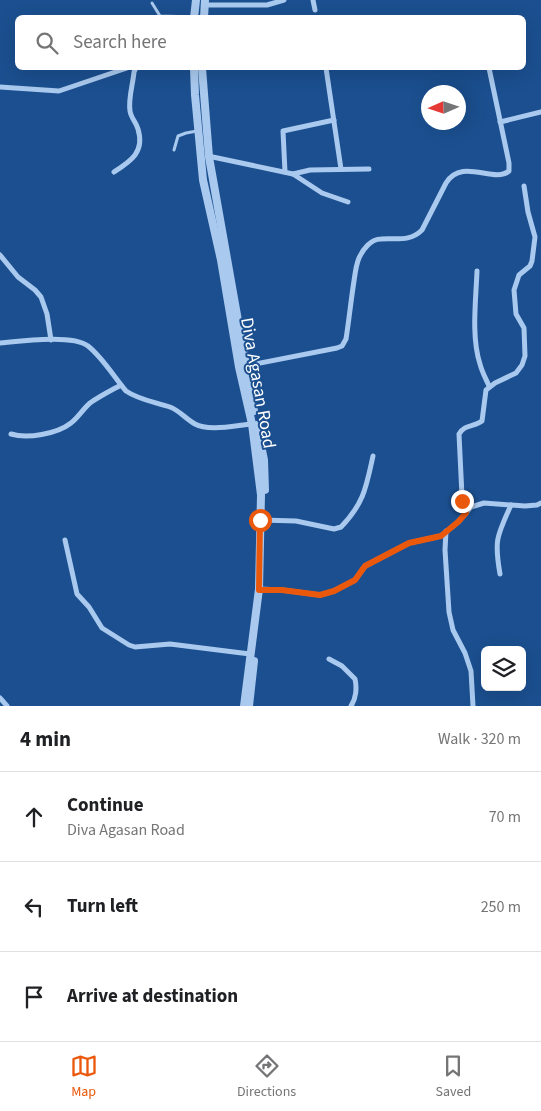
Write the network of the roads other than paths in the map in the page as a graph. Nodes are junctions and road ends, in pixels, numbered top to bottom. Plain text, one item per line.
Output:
1 (196, 0) edge
2 (284, 0) edge
3 (313, 0) edge
4 (204, 2) edge
5 (152, 3) dead end
6 (315, 10) dead end
7 (159, 15) edge
8 (194, 15) edge
9 (204, 15) edge
10 (121, 70) edge
11 (135, 70) edge
12 (194, 70) edge
13 (202, 70) edge
14 (326, 70) edge
15 (490, 70) edge
16 (0, 87) edge
17 (196, 109) junction
18 (205, 109) junction
19 (541, 112) edge
20 (334, 120) junction
21 (500, 122) junction
22 (198, 131) junction
23 (174, 150) dead end
24 (200, 155) junction
25 (209, 157) junction
26 (341, 169) junction
27 (369, 170) dead end
28 (114, 172) dead end
29 (285, 172) junction
30 (293, 174) junction
31 (524, 186) dead end
32 (348, 202) dead end
33 (538, 236) edge
34 (0, 255) edge
35 (478, 271) dead end
36 (51, 340) junction
37 (0, 343) edge
38 (242, 366) junction
39 (121, 385) junction
40 (489, 386) junction
41 (252, 424) junction
42 (11, 434) dead end
43 (373, 456) dead end
44 (541, 503) edge
45 (511, 505) junction
46 (466, 513) junction
47 (263, 520) junction
48 (446, 532) junction
49 (65, 540) dead end
50 (500, 574) dead end
51 (261, 590) junction
52 (250, 654) junction
53 (329, 658) dead end
54 (0, 698) edge
55 (7, 706) edge
56 (244, 706) edge
57 (249, 706) edge
58 (351, 706) edge
59 (472, 706) edge

1 - 8 street
2 - 4 street
3 - 6 street
4 - 9 street
5 - 7 lane
10 - 16 street
11 - 28 street
12 - 17 street, Diva Agasan Road
13 - 18 street
14 - 20 street
15 - 21 street
17 - 18 street
17 - 22 street, Diva Agasan Road
18 - 25 street
19 - 21 street
20 - 26 street
20 - 29 street
21 - 38 street
22 - 23 lane
22 - 24 street, Diva Agasan Road
24 - 25 street
24 - 38 street, Diva Agasan Road
25 - 29 street
25 - 38 street
26 - 27 street
26 - 30 street
29 - 30 street
30 - 32 street
31 - 33 street
33 - 40 street
34 - 36 street
35 - 40 street
36 - 37 street
36 - 39 street
38 - 41 street, Diva Agasan Road
38 - 47 street
39 - 41 street
39 - 42 street
40 - 46 street
41 - 47 street, Diva Agasan Road
43 - 47 street
44 - 45 street
45 - 46 street
45 - 50 street
46 - 48 street
47 - 51 street, Diva Agasan Road
48 - 51 street
48 - 59 street
49 - 52 street
51 - 52 street, Diva Agasan Road
51 - 57 street
52 - 56 street, Diva Agasan Road
53 - 58 street
54 - 55 street

